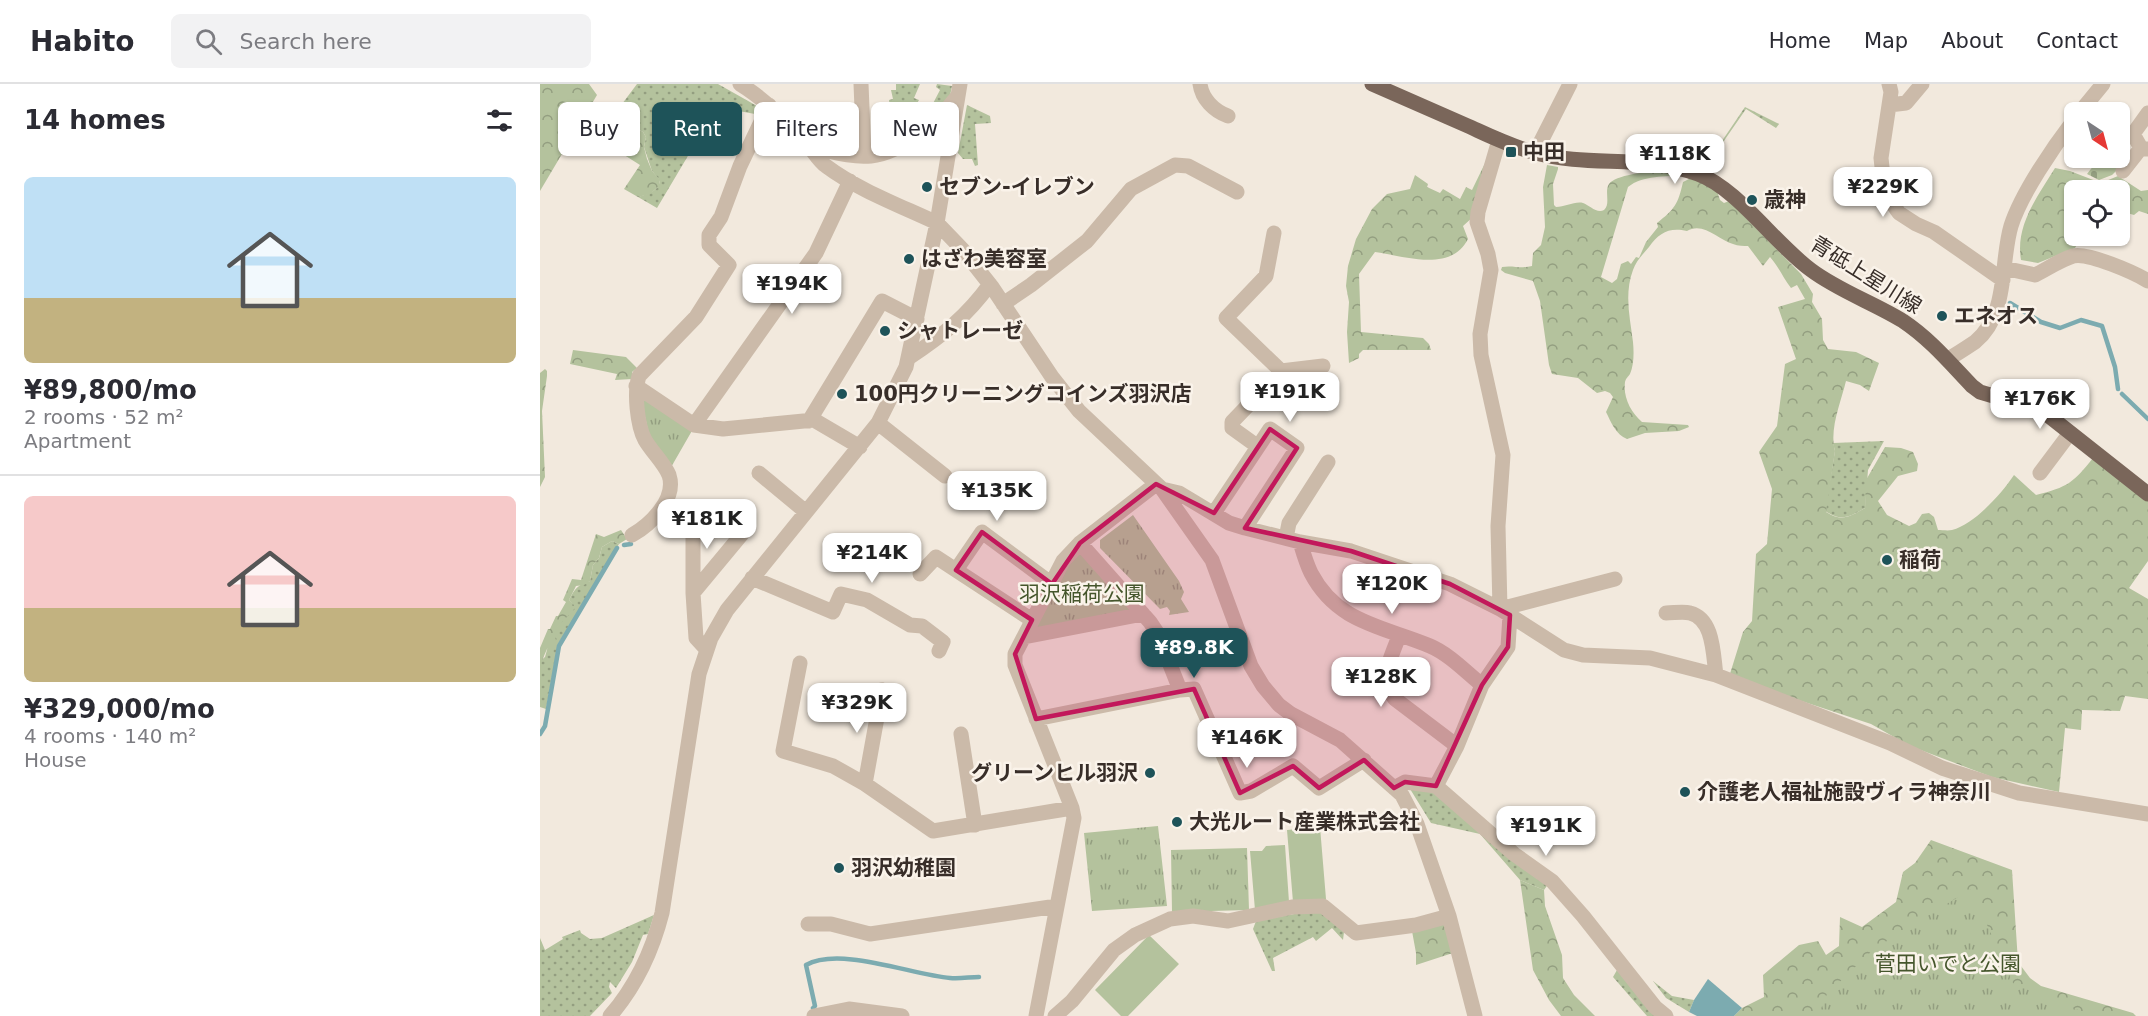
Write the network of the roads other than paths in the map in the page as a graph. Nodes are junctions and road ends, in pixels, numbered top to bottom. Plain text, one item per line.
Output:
1 (740, 84) edge
2 (861, 84) edge
3 (1200, 84) edge
4 (1372, 84) edge
5 (1570, 84) edge
6 (1889, 84) edge
7 (1922, 84) edge
8 (2103, 84) edge
9 (959, 90) edge
10 (765, 102) edge
11 (2088, 102) edge
12 (1889, 105) junction
13 (2148, 113) edge
14 (1228, 116) dead end
15 (2064, 135) edge
16 (754, 137) edge
17 (1499, 140) junction
18 (2145, 148) edge
19 (1534, 153) junction
20 (859, 155) edge
21 (818, 156) edge
22 (864, 156) junction
23 (2124, 171) dead end
24 (850, 181) junction
25 (1237, 192) dead end
26 (937, 224) junction
27 (1274, 233) dead end
28 (2003, 274) junction
29 (2148, 281) edge
30 (990, 284) junction
31 (1003, 304) junction
32 (918, 319) junction
33 (910, 357) junction
34 (1948, 360) junction
35 (1323, 366) dead end
36 (1281, 371) junction
37 (636, 386) junction
38 (809, 421) junction
39 (878, 423) junction
40 (694, 425) junction
41 (2070, 433) junction
42 (1257, 446) junction
43 (860, 447) junction
44 (1328, 462) dead end
45 (759, 473) dead end
46 (2040, 473) dead end
47 (945, 476) dead end
48 (1159, 487) junction
49 (2148, 494) edge
50 (806, 512) junction
51 (1214, 513) junction
52 (693, 521) dead end
53 (747, 528) dead end
54 (1245, 528) junction
55 (632, 535) dead end
56 (1293, 540) junction
57 (1080, 543) junction
58 (956, 570) junction
59 (920, 574) dead end
60 (752, 578) junction
61 (1615, 579) dead end
62 (1052, 584) junction
63 (693, 593) junction
64 (1505, 612) junction
65 (1666, 613) dead end
66 (1143, 614) junction
67 (1032, 620) junction
68 (1399, 636) junction
69 (1024, 637) junction
70 (707, 650) junction
71 (939, 651) dead end
72 (800, 663) dead end
73 (1716, 675) junction
74 (1482, 685) junction
75 (882, 690) dead end
76 (1180, 690) junction
77 (1036, 719) junction
78 (961, 734) dead end
79 (1456, 746) junction
80 (1364, 760) junction
81 (865, 784) junction
82 (1436, 786) junction
83 (1394, 788) junction
84 (1072, 808) junction
85 (2148, 814) edge
86 (975, 825) junction
87 (1057, 906) junction
88 (1449, 916) junction
89 (808, 924) dead end
90 (610, 1016) edge
91 (814, 1016) edge
92 (902, 1016) edge
93 (1035, 1016) edge
94 (1055, 1016) edge
95 (1475, 1016) edge
96 (1666, 1016) edge

1 - 10 street
2 - 22 street
3 - 14 street
4 - 17 main road, 青砥上星川線
5 - 19 street
6 - 12 street
7 - 12 street
8 - 11 street
9 - 22 street
9 - 26 street
12 - 28 street
13 - 18 street
15 - 28 street
16 - 37 street
17 - 19 main road, 青砥上星川線
17 - 64 street
18 - 23 street
19 - 34 main road, 青砥上星川線
20 - 22 street
21 - 24 street
24 - 26 street
24 - 40 street
25 - 31 street
26 - 30 street
26 - 32 street
27 - 36 street
28 - 29 street
28 - 34 street
30 - 31 street
30 - 33 street
31 - 48 street
32 - 33 street
32 - 38 street
33 - 39 street
34 - 41 main road, 青砥上星川線
35 - 36 street
36 - 42 street
37 - 40 street
37 - 55 street
38 - 40 street
38 - 43 street
39 - 43 street
39 - 47 street
41 - 46 street
41 - 49 main road, 青砥上星川線
42 - 51 street
42 - 54 street
43 - 50 street
44 - 56 street
45 - 50 street
48 - 51 street
48 - 57 street
48 - 80 street
50 - 60 street
51 - 54 street
52 - 63 street
53 - 63 street
54 - 56 street
56 - 64 street
56 - 68 street
57 - 62 street
57 - 66 street
58 - 59 street
58 - 62 street
58 - 67 street
60 - 70 street
60 - 71 street
61 - 64 street
62 - 67 street
63 - 70 street
64 - 73 street
64 - 74 street
65 - 73 street
66 - 69 street
66 - 76 street
67 - 69 street
68 - 74 street
68 - 79 street
69 - 77 street
70 - 90 street
72 - 81 street
73 - 85 street
74 - 79 street
75 - 81 street
76 - 77 street
76 - 80 street
77 - 84 street
78 - 86 street
79 - 82 street
80 - 83 street
81 - 86 street
82 - 83 street
82 - 96 street
83 - 88 street
84 - 86 street
84 - 87 street
87 - 89 street
87 - 93 street
88 - 94 street
88 - 95 street
91 - 92 street

